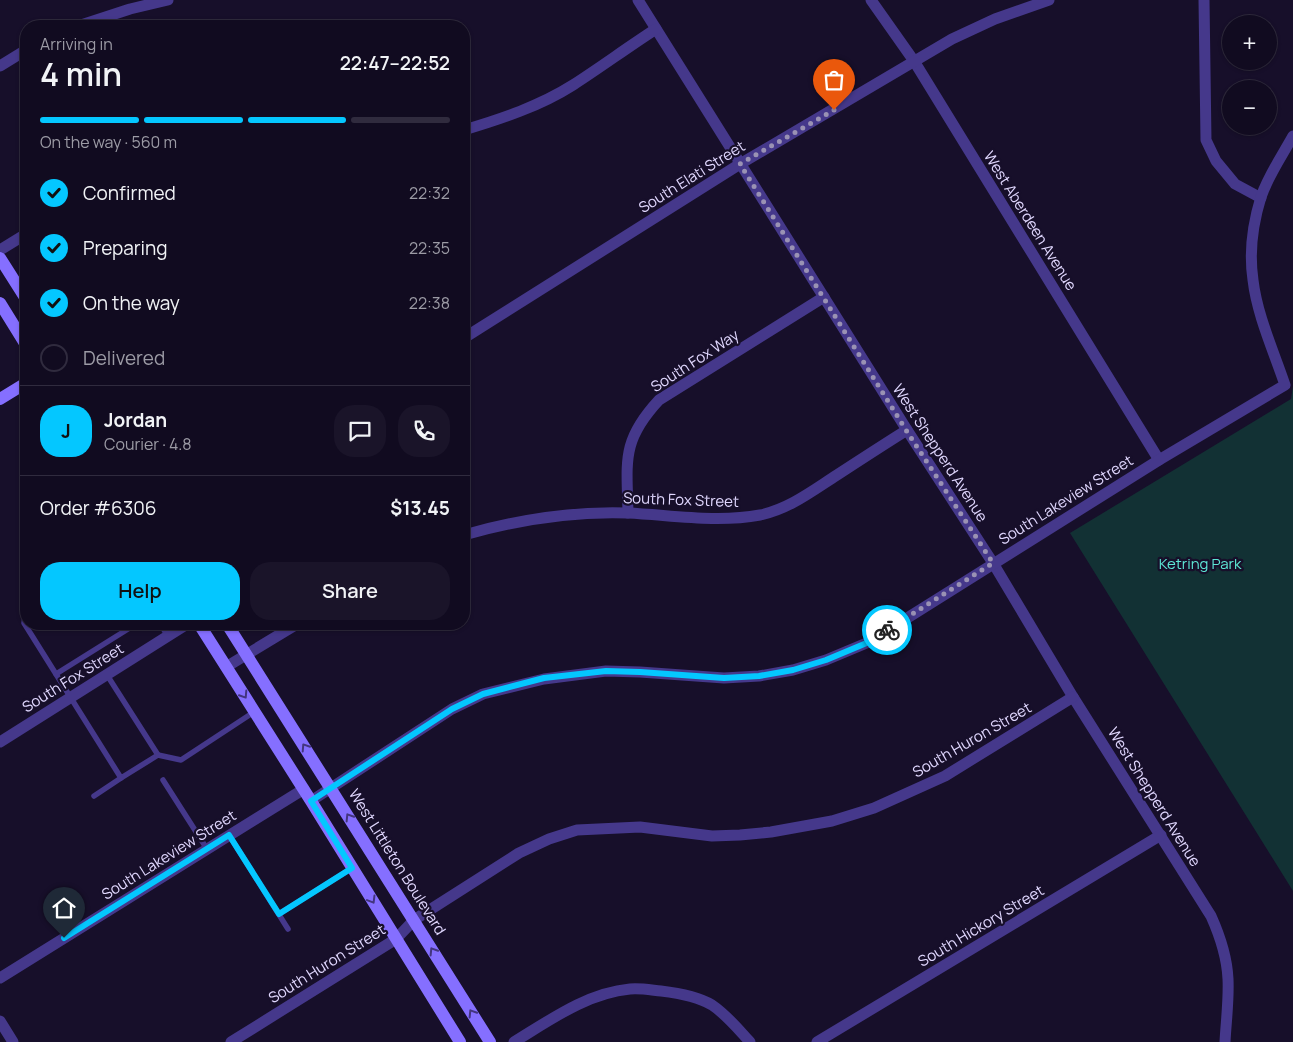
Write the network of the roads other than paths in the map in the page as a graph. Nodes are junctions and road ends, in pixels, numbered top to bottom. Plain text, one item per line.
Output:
1 (168, 0) edge
2 (638, 0) edge
3 (871, 0) edge
4 (1049, 0) edge
5 (1204, 0) edge
6 (96, 20) edge
7 (656, 29) junction
8 (20, 54) edge
9 (914, 62) junction
10 (0, 66) edge
11 (470, 128) edge
12 (1293, 136) edge
13 (740, 164) junction
14 (1261, 198) junction
15 (20, 238) edge
16 (0, 250) edge
17 (0, 258) edge
18 (20, 290) edge
19 (824, 297) junction
20 (0, 303) edge
21 (470, 334) edge
22 (20, 335) edge
23 (20, 387) edge
24 (0, 399) edge
25 (906, 430) junction
26 (1159, 460) junction
27 (628, 513) junction
28 (470, 533) edge
29 (993, 563) junction
30 (28, 630) edge
31 (126, 630) edge
32 (164, 630) edge
33 (178, 630) edge
34 (203, 630) edge
35 (231, 630) edge
36 (287, 630) edge
37 (168, 636) junction
38 (247, 655) junction
39 (226, 667) junction
40 (56, 674) junction
41 (107, 674) junction
42 (1073, 697) junction
43 (71, 698) junction
44 (255, 712) junction
45 (0, 742) edge
46 (158, 755) junction
47 (121, 778) junction
48 (163, 780) dead end
49 (331, 788) junction
50 (304, 789) junction
51 (94, 796) dead end
52 (311, 801) junction
53 (229, 835) junction
54 (1161, 835) junction
55 (207, 849) junction
56 (352, 868) junction
57 (279, 914) junction
58 (414, 920) junction
59 (288, 929) dead end
60 (396, 939) junction
61 (0, 978) edge
62 (0, 1022) edge
63 (13, 1042) edge
64 (231, 1042) edge
65 (460, 1042) edge
66 (490, 1042) edge
67 (514, 1042) edge
68 (750, 1042) edge
69 (817, 1042) edge
70 (1225, 1042) edge

1 - 6 street
2 - 7 street, West Shepperd Avenue
3 - 9 street, West Aberdeen Avenue
4 - 9 street, South Elati Street
5 - 14 street
7 - 11 street
7 - 13 street, West Shepperd Avenue
8 - 10 street
9 - 13 street, South Elati Street
9 - 26 street, West Aberdeen Avenue
12 - 14 street, South Lakeview Street
13 - 19 street, West Shepperd Avenue
13 - 21 street, South Elati Street
14 - 26 street, South Lakeview Street
15 - 16 street
17 - 18 main road
19 - 25 street, West Shepperd Avenue
19 - 27 street, South Fox Way
20 - 22 main road
23 - 24 main road
25 - 27 street, South Fox Street
25 - 29 street, West Shepperd Avenue
26 - 29 street, South Lakeview Street
27 - 28 street, South Fox Street
29 - 42 street, West Shepperd Avenue
29 - 49 street, South Lakeview Street
30 - 40 lane
31 - 40 lane
32 - 37 lane
33 - 37 street, South Fox Street
34 - 39 main road
35 - 38 main road, West Littleton Boulevard
36 - 38 street
37 - 41 street, South Fox Street
38 - 39 street
49 -> 38 main road, West Littleton Boulevard
39 -> 44 main road
40 - 43 lane
41 - 43 street, South Fox Street
41 - 46 lane
42 - 54 street, West Shepperd Avenue
42 - 58 street, South Huron Street
43 - 45 street, South Fox Street
43 - 47 lane
44 - 46 lane
44 - 50 main road
46 - 47 lane
47 - 51 lane
48 - 55 lane
49 - 52 street, South Lakeview Street
58 -> 49 main road, West Littleton Boulevard
50 - 52 main road
50 - 53 street, South Lakeview Street
52 - 56 main road
53 - 55 street, South Lakeview Street
53 - 57 lane
54 - 69 street, South Hickory Street
54 - 70 street, West Shepperd Avenue
55 - 61 street, South Lakeview Street
56 - 57 lane
56 -> 60 main road
57 - 59 lane
58 - 60 street, South Huron Street
66 -> 58 main road, West Littleton Boulevard
60 - 64 street, South Huron Street
60 - 65 main road
62 - 63 street
67 - 68 street

